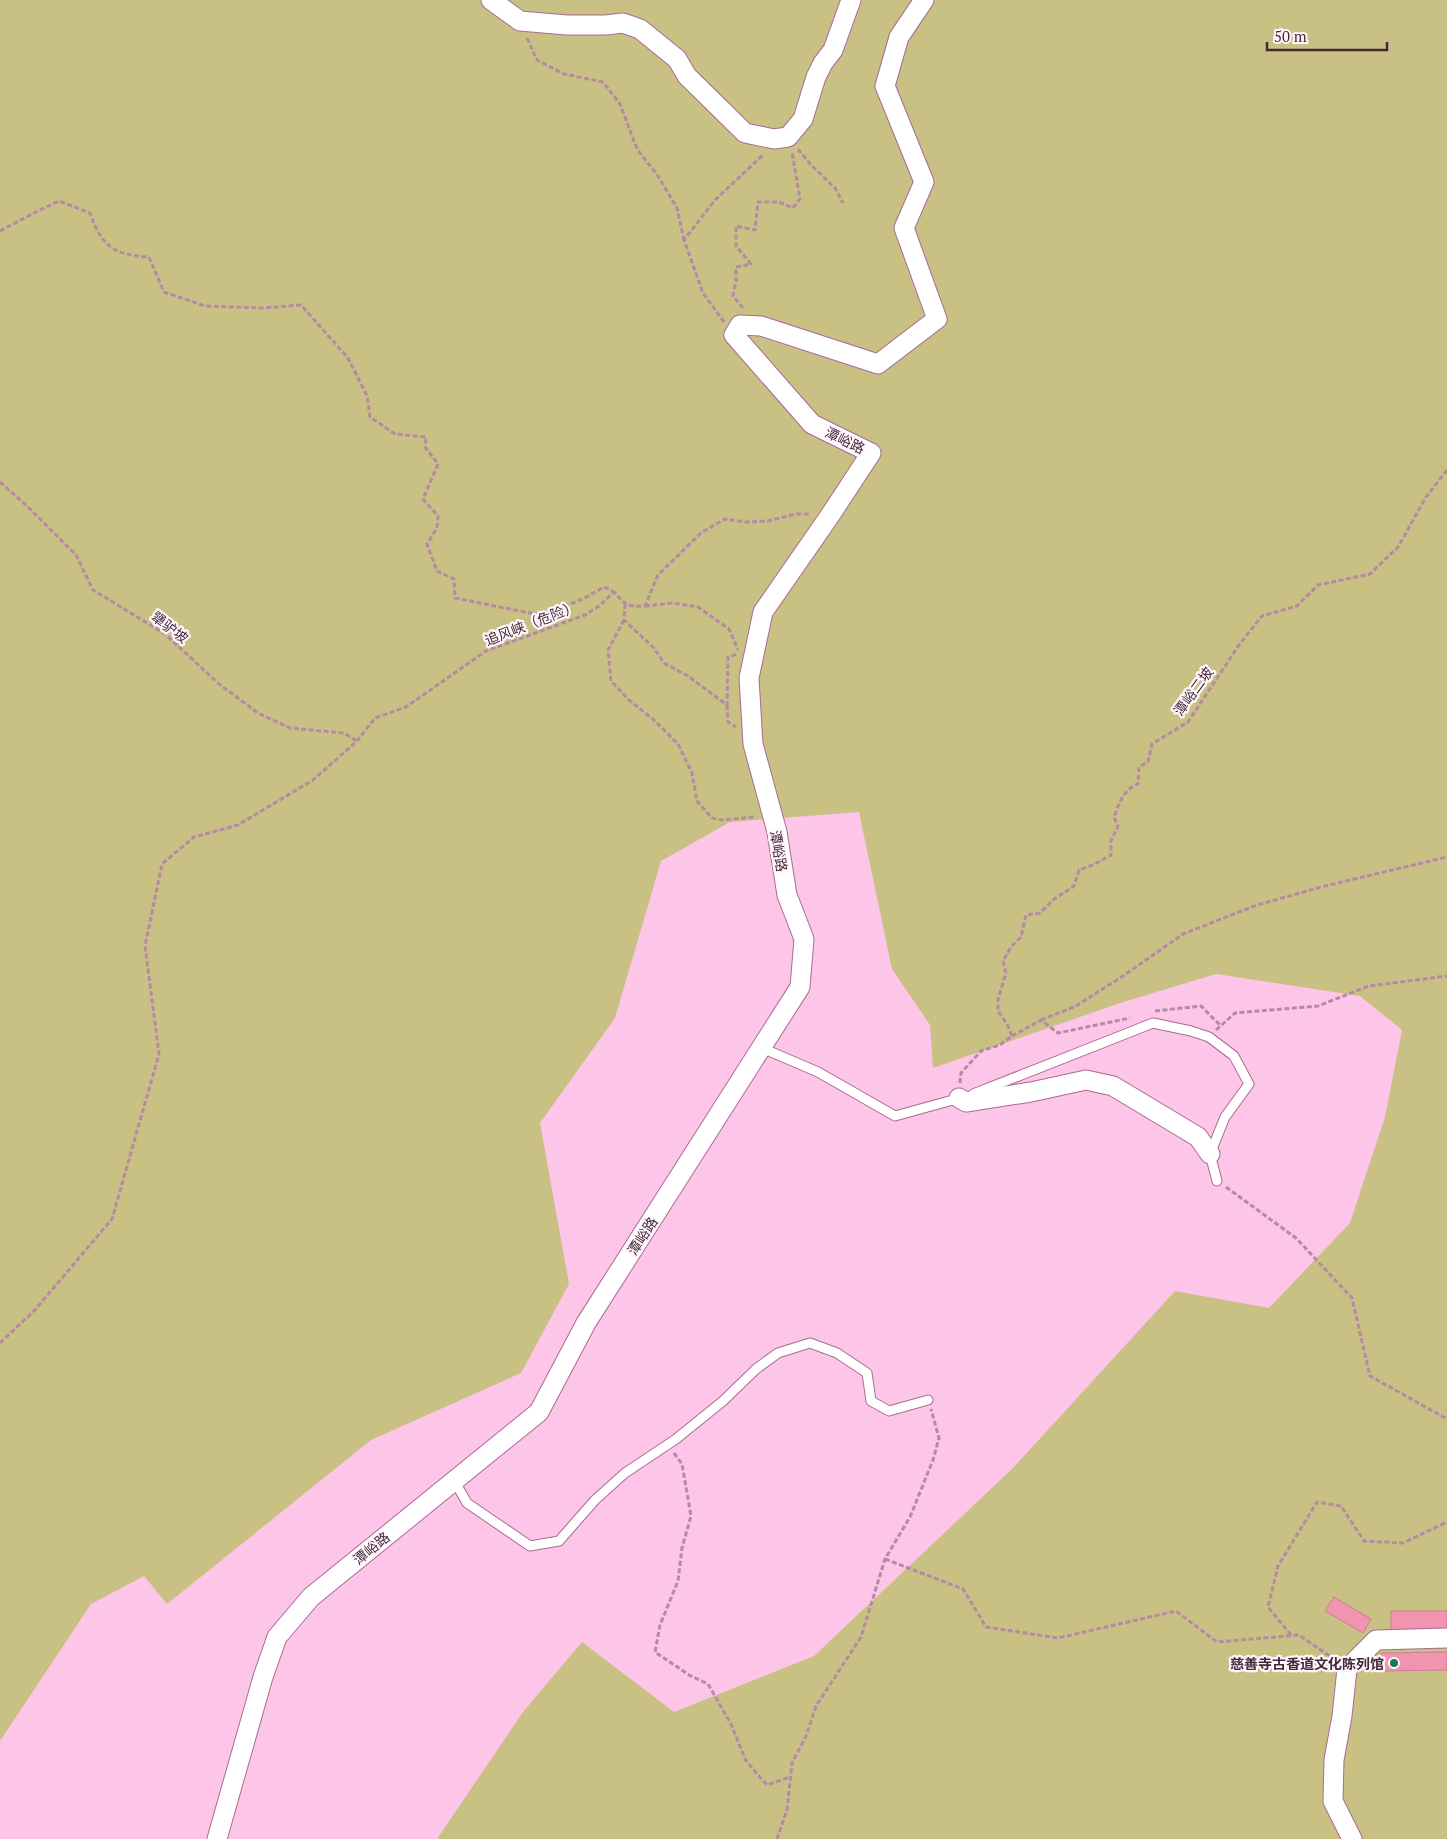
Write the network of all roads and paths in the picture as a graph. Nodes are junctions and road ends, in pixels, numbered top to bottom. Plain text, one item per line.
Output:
1 (491, 0) edge
2 (851, 0) edge
3 (924, 0) edge
4 (520, 21) junction
5 (788, 137) junction
6 (766, 153) dead end
7 (843, 203) dead end
8 (0, 231) edge
9 (684, 240) junction
10 (741, 330) junction
11 (1447, 470) edge
12 (0, 482) edge
13 (831, 514) junction
14 (614, 592) junction
15 (625, 604) junction
16 (645, 606) junction
17 (624, 620) junction
18 (357, 741) junction
19 (772, 816) junction
20 (1447, 857) edge
21 (1447, 976) edge
22 (1154, 1011) dead end
23 (1137, 1016) dead end
24 (1041, 1020) junction
25 (1221, 1026) junction
26 (1012, 1036) junction
27 (1209, 1037) junction
28 (762, 1048) junction
29 (959, 1098) junction
30 (1210, 1154) junction
31 (1218, 1181) joint
32 (0, 1342) edge
33 (928, 1400) joint
34 (1447, 1419) edge
35 (667, 1445) junction
36 (454, 1480) junction
37 (1447, 1522) edge
38 (886, 1559) junction
39 (1292, 1636) junction
40 (1447, 1638) edge
41 (1348, 1669) junction
42 (790, 1777) junction
43 (216, 1839) edge
44 (777, 1839) edge
45 (1352, 1839) edge

1 - 4 street
2 - 5 street
3 - 10 street
4 - 5 street
4 - 9 path
5 - 7 path
5 - 10 path
6 - 9 path
8 - 14 path
9 - 10 path
10 - 13 street, 潭峪路
11 - 26 path, 潭峪二坡
12 - 18 path, 犟驴坡
13 - 16 path
13 - 19 street, 潭峪路
14 - 15 path
14 - 18 path, 追风峡（危险）
15 - 16 path
15 - 17 path
16 - 17 path
17 - 19 path
18 - 32 path, 追风峡（危险）
19 - 28 street, 潭峪路
20 - 24 path
21 - 25 path
22 - 25 path
23 - 24 path
24 - 26 path
25 - 27 path
26 - 29 path
27 - 29 lane
27 - 30 lane
28 - 29 lane
28 - 36 street, 潭峪路
29 - 30 street
30 - 31 lane
31 - 34 path
33 - 35 lane
33 - 38 path
35 - 36 lane
35 - 42 path
36 - 43 street, 潭峪路
37 - 39 path
38 - 39 path
38 - 42 path
39 - 41 path
40 - 41 street
41 - 45 street
42 - 44 path

